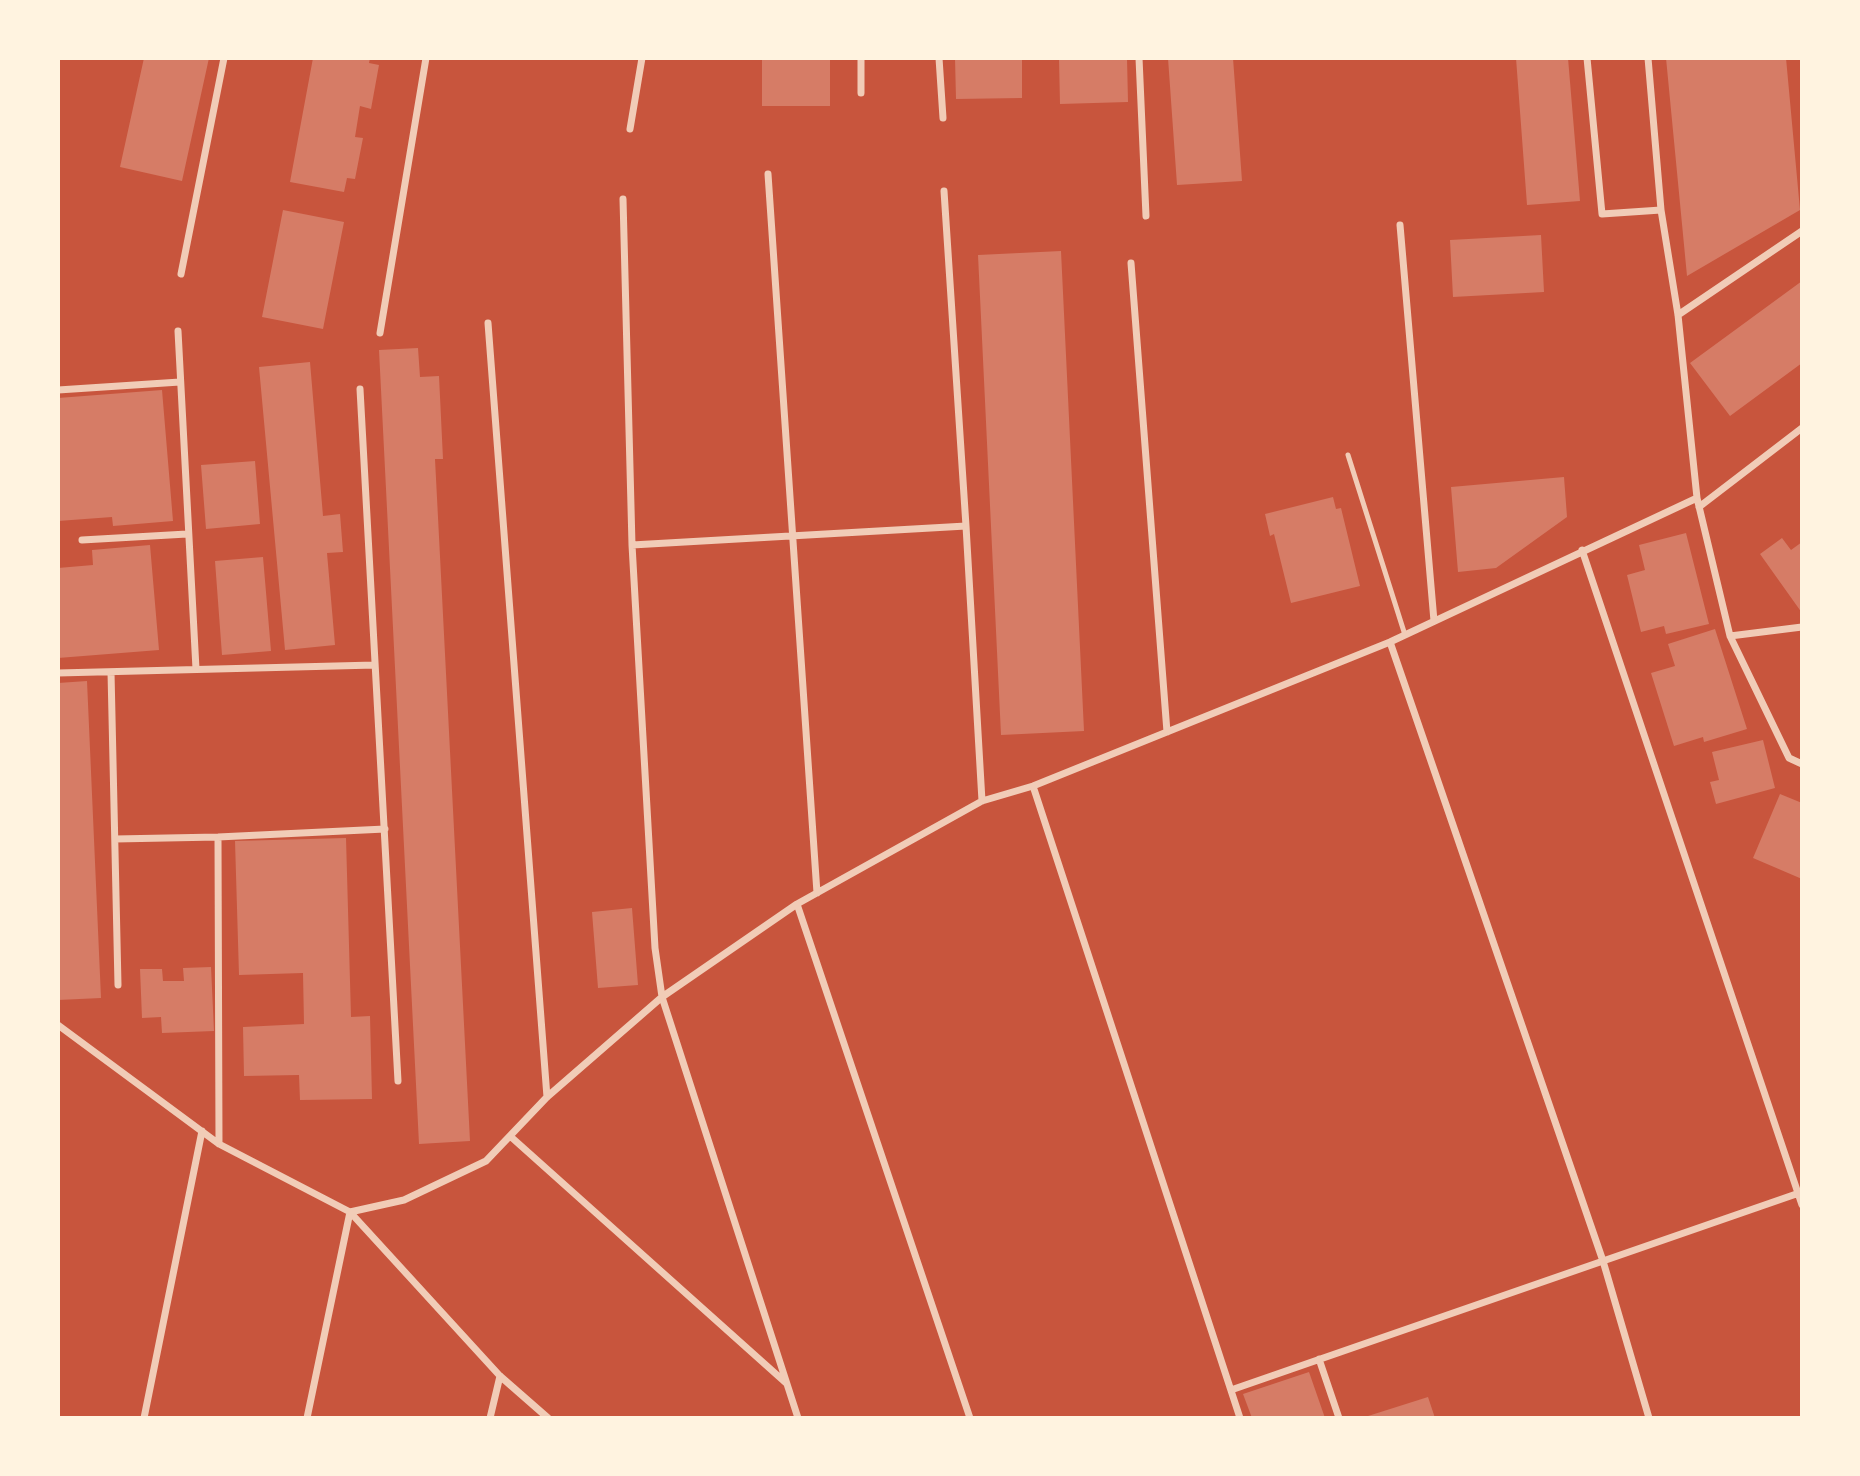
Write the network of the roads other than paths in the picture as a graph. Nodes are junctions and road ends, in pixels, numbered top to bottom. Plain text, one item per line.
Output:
1 (224, 58) edge
2 (426, 58) edge
3 (642, 58) edge
4 (861, 58) edge
5 (939, 58) edge
6 (1139, 58) edge
7 (1587, 58) edge
8 (1648, 58) edge
9 (861, 93) dead end
10 (943, 118) dead end
11 (630, 128) dead end
12 (768, 174) dead end
13 (944, 191) dead end
14 (623, 199) dead end
15 (1661, 210) junction
16 (1146, 216) dead end
17 (1400, 225) dead end
18 (1802, 232) edge
19 (1131, 263) dead end
20 (181, 274) dead end
21 (1678, 315) junction
22 (488, 323) dead end
23 (178, 331) dead end
24 (380, 333) dead end
25 (180, 382) junction
26 (360, 389) dead end
27 (58, 390) edge
28 (1802, 428) edge
29 (1348, 456) dead end
30 (1697, 498) junction
31 (1699, 507) junction
32 (966, 526) junction
33 (187, 534) junction
34 (793, 536) junction
35 (82, 540) dead end
36 (632, 545) junction
37 (1582, 550) junction
38 (1434, 621) junction
39 (1802, 628) edge
40 (1405, 635) junction
41 (1730, 636) junction
42 (1390, 642) junction
43 (374, 665) junction
44 (195, 669) junction
45 (111, 672) junction
46 (58, 673) edge
47 (1167, 732) junction
48 (1802, 764) edge
49 (1033, 786) junction
50 (982, 801) junction
51 (385, 829) junction
52 (218, 837) junction
53 (115, 839) junction
54 (817, 893) junction
55 (797, 904) junction
56 (118, 985) dead end
57 (662, 997) junction
58 (58, 1025) edge
59 (398, 1081) dead end
60 (547, 1097) junction
61 (202, 1130) junction
62 (510, 1136) junction
63 (219, 1144) junction
64 (1800, 1193) edge
65 (1802, 1205) edge
66 (350, 1212) junction
67 (1603, 1261) junction
68 (1319, 1359) junction
69 (500, 1376) junction
70 (788, 1385) junction
71 (1231, 1390) junction
72 (144, 1418) edge
73 (307, 1418) edge
74 (489, 1418) edge
75 (548, 1418) edge
76 (798, 1418) edge
77 (970, 1418) edge
78 (1240, 1418) edge
79 (1339, 1418) edge
80 (1649, 1418) edge

1 - 20 street
2 - 24 street
3 - 11 street
4 - 9 street
5 - 10 street
6 - 16 street
7 - 15 street
8 - 15 street
12 - 34 street
13 - 32 street
14 - 36 street
15 - 21 street
17 - 38 street
18 - 21 street
19 - 47 street
21 - 30 street
22 - 60 street
23 - 25 street
25 - 27 street
25 - 33 street
26 - 43 street
28 - 31 street
29 - 40 lane
30 - 31 street
30 - 37 street
31 - 41 street
32 - 34 street
32 - 50 street
33 - 35 street
33 - 44 street
34 - 36 street
34 - 54 street
36 - 57 street
37 - 38 street
37 - 64 street
38 - 40 street
39 - 41 street
40 - 42 street
41 - 48 street
42 - 47 street
42 - 67 street
43 - 44 street
43 - 51 street
44 - 45 street
45 - 46 street
45 - 53 street
47 - 49 street
49 - 50 street
49 - 71 street
50 - 54 street
51 - 52 street
51 - 59 street
52 - 53 street
52 - 63 street
53 - 56 street
54 - 55 street
55 - 57 street
55 - 77 street
57 - 60 street
57 - 70 street
58 - 61 street
60 - 62 street
61 - 63 street
61 - 72 street
62 - 66 street
62 - 70 street
63 - 66 street
64 - 65 street
64 - 67 street
66 - 69 street
66 - 73 street
67 - 68 street
67 - 80 street
68 - 71 street
68 - 79 street
69 - 74 street
69 - 75 street
70 - 76 street
71 - 78 street

